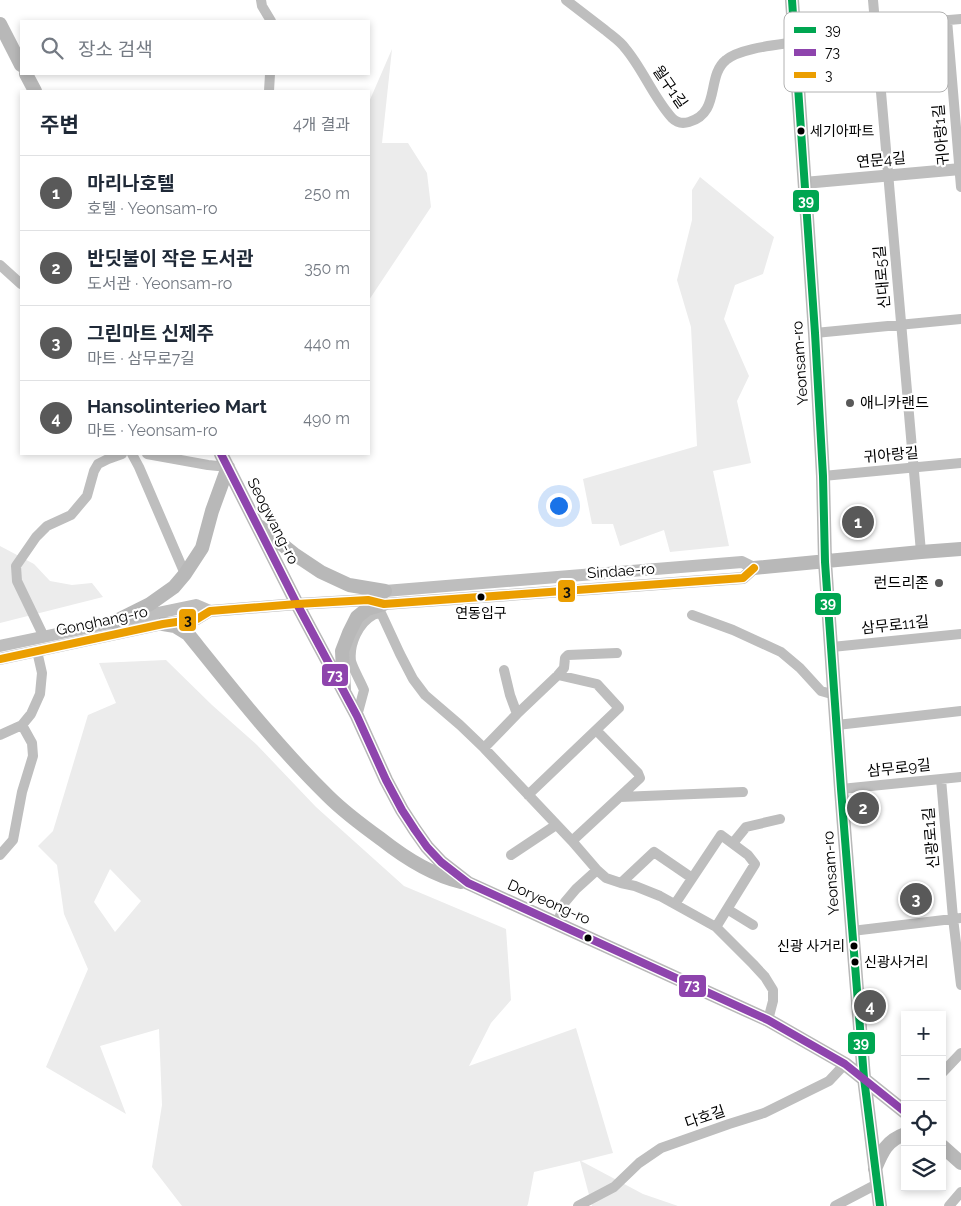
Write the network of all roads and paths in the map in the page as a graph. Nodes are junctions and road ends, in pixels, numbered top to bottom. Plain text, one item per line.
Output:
1 (262, 0) edge
2 (566, 0) edge
3 (961, 19) edge
4 (270, 20) edge
5 (948, 20) edge
6 (0, 24) edge
7 (948, 31) edge
8 (784, 41) edge
9 (20, 63) edge
10 (27, 75) edge
11 (270, 75) edge
12 (34, 90) edge
13 (269, 90) edge
14 (798, 92) edge
15 (881, 92) edge
16 (960, 169) edge
17 (888, 176) junction
18 (804, 183) junction
19 (961, 187) edge
20 (0, 265) edge
21 (20, 283) edge
22 (961, 319) edge
23 (901, 325) junction
24 (815, 333) junction
25 (119, 455) edge
26 (133, 455) edge
27 (153, 455) edge
28 (222, 455) edge
29 (961, 463) edge
30 (228, 467) junction
31 (913, 468) junction
32 (823, 476) junction
33 (256, 524) junction
34 (961, 549) edge
35 (920, 552) junction
36 (825, 562) junction
37 (754, 568) joint
38 (185, 574) junction
39 (384, 598) junction
40 (297, 604) junction
41 (210, 611) junction
42 (692, 615) dead end
43 (114, 622) junction
44 (163, 624) junction
45 (961, 634) edge
46 (44, 637) junction
47 (0, 646) edge
48 (832, 647) junction
49 (38, 651) junction
50 (617, 652) dead end
51 (0, 659) edge
52 (504, 670) dead end
53 (558, 675) junction
54 (344, 693) junction
55 (835, 695) junction
56 (961, 711) edge
57 (517, 714) junction
58 (357, 716) junction
59 (22, 724) junction
60 (837, 725) junction
61 (596, 730) junction
62 (0, 735) edge
63 (484, 748) junction
64 (961, 777) edge
65 (941, 779) junction
66 (841, 789) junction
67 (743, 792) dead end
68 (528, 795) junction
69 (620, 797) junction
70 (780, 819) dead end
71 (556, 825) junction
72 (572, 841) junction
73 (733, 843) junction
74 (0, 855) edge
75 (511, 855) dead end
76 (597, 870) junction
77 (692, 878) junction
78 (468, 883) junction
79 (621, 883) junction
80 (675, 904) junction
81 (727, 909) junction
82 (957, 918) edge
83 (557, 924) junction
84 (753, 925) dead end
85 (716, 927) junction
86 (852, 931) junction
87 (961, 984) edge
88 (768, 1020) junction
89 (961, 1053) edge
90 (845, 1064) junction
91 (946, 1069) edge
92 (864, 1078) junction
93 (901, 1109) edge
94 (901, 1136) edge
95 (946, 1150) edge
96 (961, 1163) edge
97 (875, 1170) junction
98 (877, 1184) junction
99 (961, 1192) edge
100 (838, 1205) edge
101 (578, 1206) edge
102 (880, 1206) edge
103 (949, 1206) edge

1 - 4 street
2 - 8 street, 월구1길
3 - 5 street
6 - 9 main road
7 - 16 street, 귀아랑1길
10 - 12 main road
11 - 13 street
14 - 18 main road, Yeonsam-ro
15 - 17 street, 신대로5길
16 - 17 street, 연문4길
16 - 19 street, 귀아랑1길
17 - 18 street, 연문4길
17 - 23 street, 신대로5길
18 - 24 main road, Yeonsam-ro
20 - 21 street
22 - 23 street
23 - 24 street
23 - 31 street, 신대로5길
24 - 32 main road, Yeonsam-ro
25 - 46 street
26 - 38 street
27 - 30 street
28 - 30 main road, Seogwang-ro
29 - 31 street, 귀아랑길
30 - 33 main road, Seogwang-ro
30 - 38 main road
31 - 32 street, 귀아랑길
31 - 35 street, 신대로5길
32 - 36 main road, Yeonsam-ro
33 - 39 main road
33 - 40 main road, Seogwang-ro
34 - 35 main road, Sindae-ro
35 - 36 main road, Sindae-ro
36 - 37 main road, Sindae-ro
36 - 48 main road, Yeonsam-ro
37 - 39 street, Sindae-ro
38 - 43 main road
39 - 40 street, Sindae-ro
39 - 54 main road
40 - 41 street, Gonghang-ro
40 - 54 main road, Doryeong-ro
41 - 43 street, Gonghang-ro
41 - 44 street, Gonghang-ro
42 - 55 street
43 - 46 street, Gonghang-ro
44 - 49 street, Gonghang-ro
44 - 78 main road
45 - 48 street, 삼무로11길
46 - 47 street, Gonghang-ro
48 - 55 main road, Yeonsam-ro
49 - 51 street, Gonghang-ro
49 - 59 street
50 - 53 street
52 - 57 street
53 - 57 street
53 - 61 street
54 - 58 main road, Doryeong-ro
55 - 60 main road, Yeonsam-ro
56 - 60 street
57 - 63 street
58 - 63 street
58 - 78 main road, Doryeong-ro
59 - 62 street
59 - 74 street
60 - 66 main road, Yeonsam-ro
61 - 68 street
61 - 69 street
63 - 68 street
64 - 65 street, 삼무로9길
65 - 66 street, 삼무로9길
65 - 82 street, 신광로1길
66 - 86 main road, Yeonsam-ro
67 - 69 street
68 - 71 street
69 - 72 street
70 - 73 street
71 - 72 street
71 - 75 street
72 - 76 street
73 - 77 street
73 - 81 street
76 - 79 street
76 - 83 street
77 - 79 street
77 - 80 street
78 - 83 main road, Doryeong-ro
79 - 80 street
80 - 85 street
81 - 84 street
81 - 85 street
82 - 86 street
82 - 87 street, 신광로1길
83 - 88 main road, Doryeong-ro
85 - 88 street
86 - 92 main road, Yeonsam-ro
88 - 90 main road, Doryeong-ro
89 - 91 street
90 - 92 main road, Doryeong-ro
90 - 101 street, 다호길
92 - 93 main road, Doryeong-ro
92 - 97 main road, Yeonsam-ro
94 - 97 main road
95 - 96 main road
97 - 98 main road, Yeonsam-ro
98 - 100 street
98 - 102 main road, Yeonsam-ro
99 - 103 street

